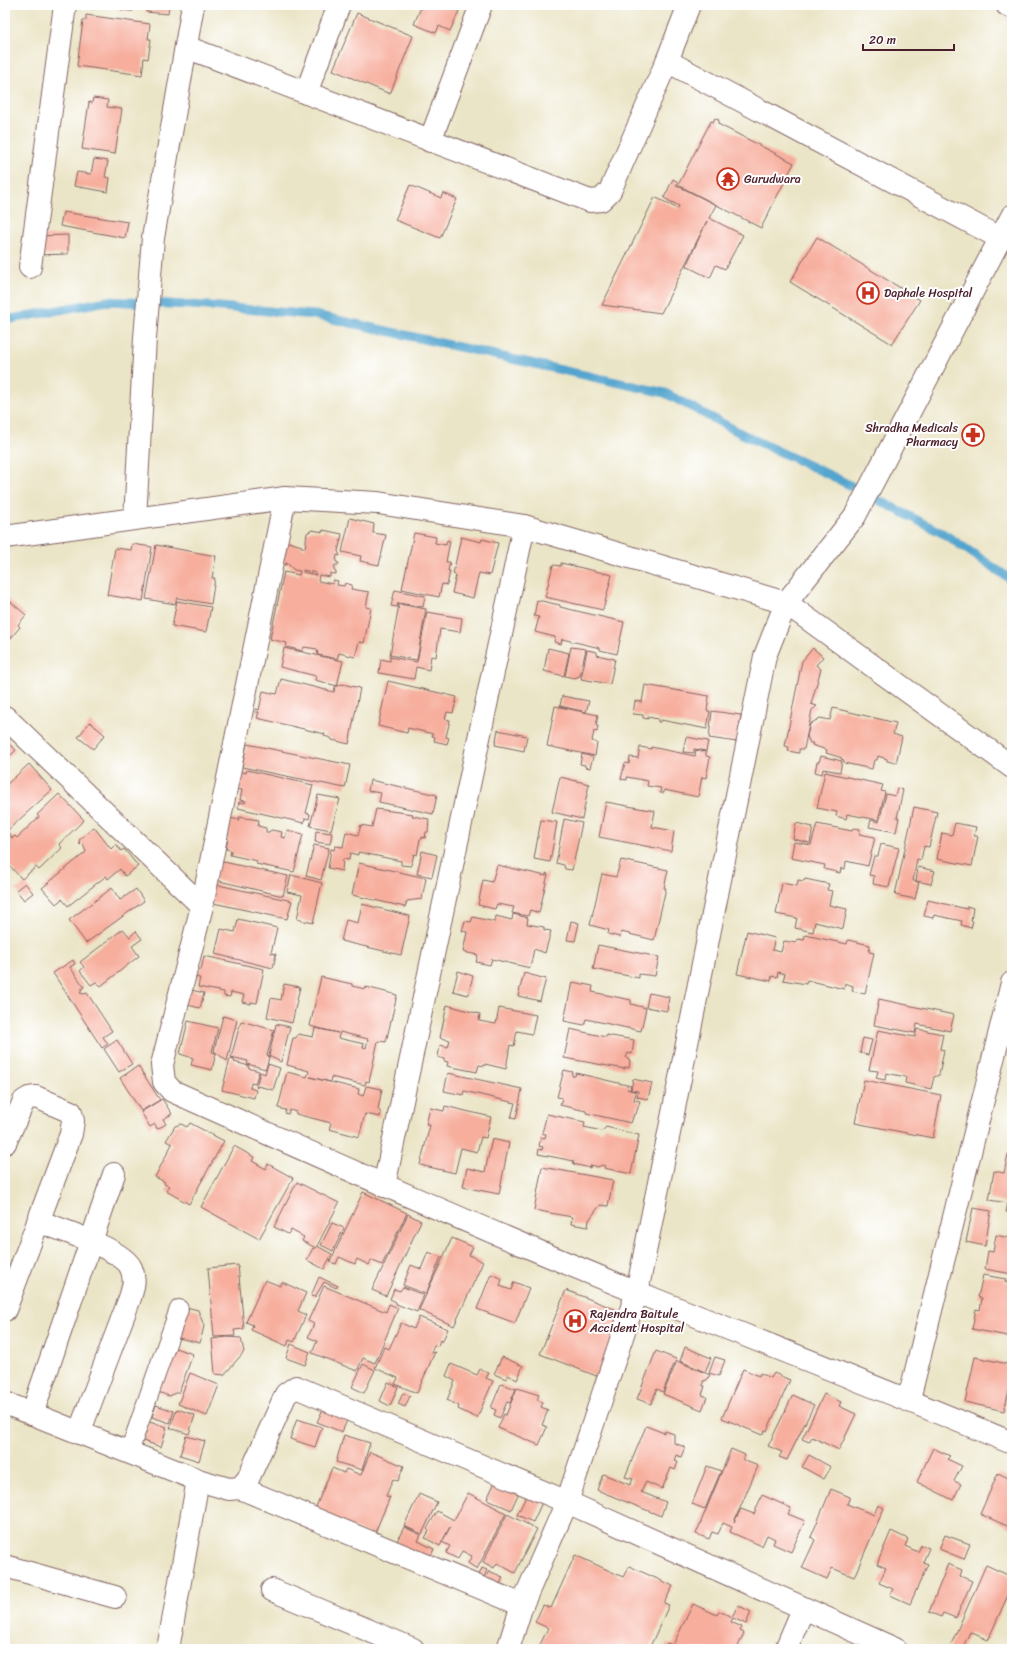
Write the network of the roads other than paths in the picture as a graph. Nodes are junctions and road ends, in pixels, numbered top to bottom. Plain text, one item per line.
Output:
1 (65, 5) edge
2 (193, 5) edge
3 (339, 5) edge
4 (482, 5) edge
5 (689, 5) edge
6 (1007, 5) edge
7 (1012, 7) edge
8 (186, 48) junction
9 (667, 61) junction
10 (306, 93) junction
11 (430, 141) junction
12 (1012, 216) edge
13 (1000, 238) junction
14 (30, 267) dead end
15 (285, 498) junction
16 (135, 519) junction
17 (524, 526) junction
18 (5, 537) edge
19 (786, 603) junction
20 (5, 717) edge
21 (1012, 767) edge
22 (202, 906) junction
23 (1012, 983) edge
24 (5, 1143) edge
25 (114, 1174) dead end
26 (384, 1186) junction
27 (38, 1221) junction
28 (91, 1241) junction
29 (637, 1292) junction
30 (179, 1309) dead end
31 (5, 1310) edge
32 (909, 1400) junction
33 (5, 1404) edge
34 (32, 1414) junction
35 (79, 1433) junction
36 (1012, 1443) edge
37 (129, 1452) junction
38 (198, 1480) junction
39 (240, 1488) junction
40 (567, 1502) junction
41 (5, 1566) edge
42 (272, 1590) dead end
43 (115, 1598) dead end
44 (522, 1605) junction
45 (803, 1609) junction
46 (168, 1649) edge
47 (413, 1649) edge
48 (508, 1649) edge
49 (786, 1649) edge
50 (895, 1649) edge

1 - 14 street
2 - 8 street
3 - 10 street
4 - 11 street
5 - 9 street
6 - 7 street
8 - 10 street
8 - 16 street
9 - 11 street
9 - 13 street
10 - 11 street
12 - 13 street
13 - 19 street
15 - 16 street
15 - 17 street
15 - 22 street
16 - 18 street
17 - 19 street
17 - 26 street
19 - 21 street
19 - 29 street
20 - 22 street
22 - 26 street
23 - 32 street
24 - 27 street
25 - 28 street
26 - 29 street
27 - 28 street
27 - 31 street
28 - 34 street
28 - 35 street
29 - 32 street
29 - 40 street
30 - 37 lane
32 - 36 street
33 - 34 street
34 - 35 street
35 - 37 street
37 - 38 street
38 - 39 street
38 - 46 street
39 - 40 street
39 - 44 street
40 - 44 street
40 - 45 street
41 - 43 street
42 - 47 street
44 - 48 street
45 - 49 street
45 - 50 street

